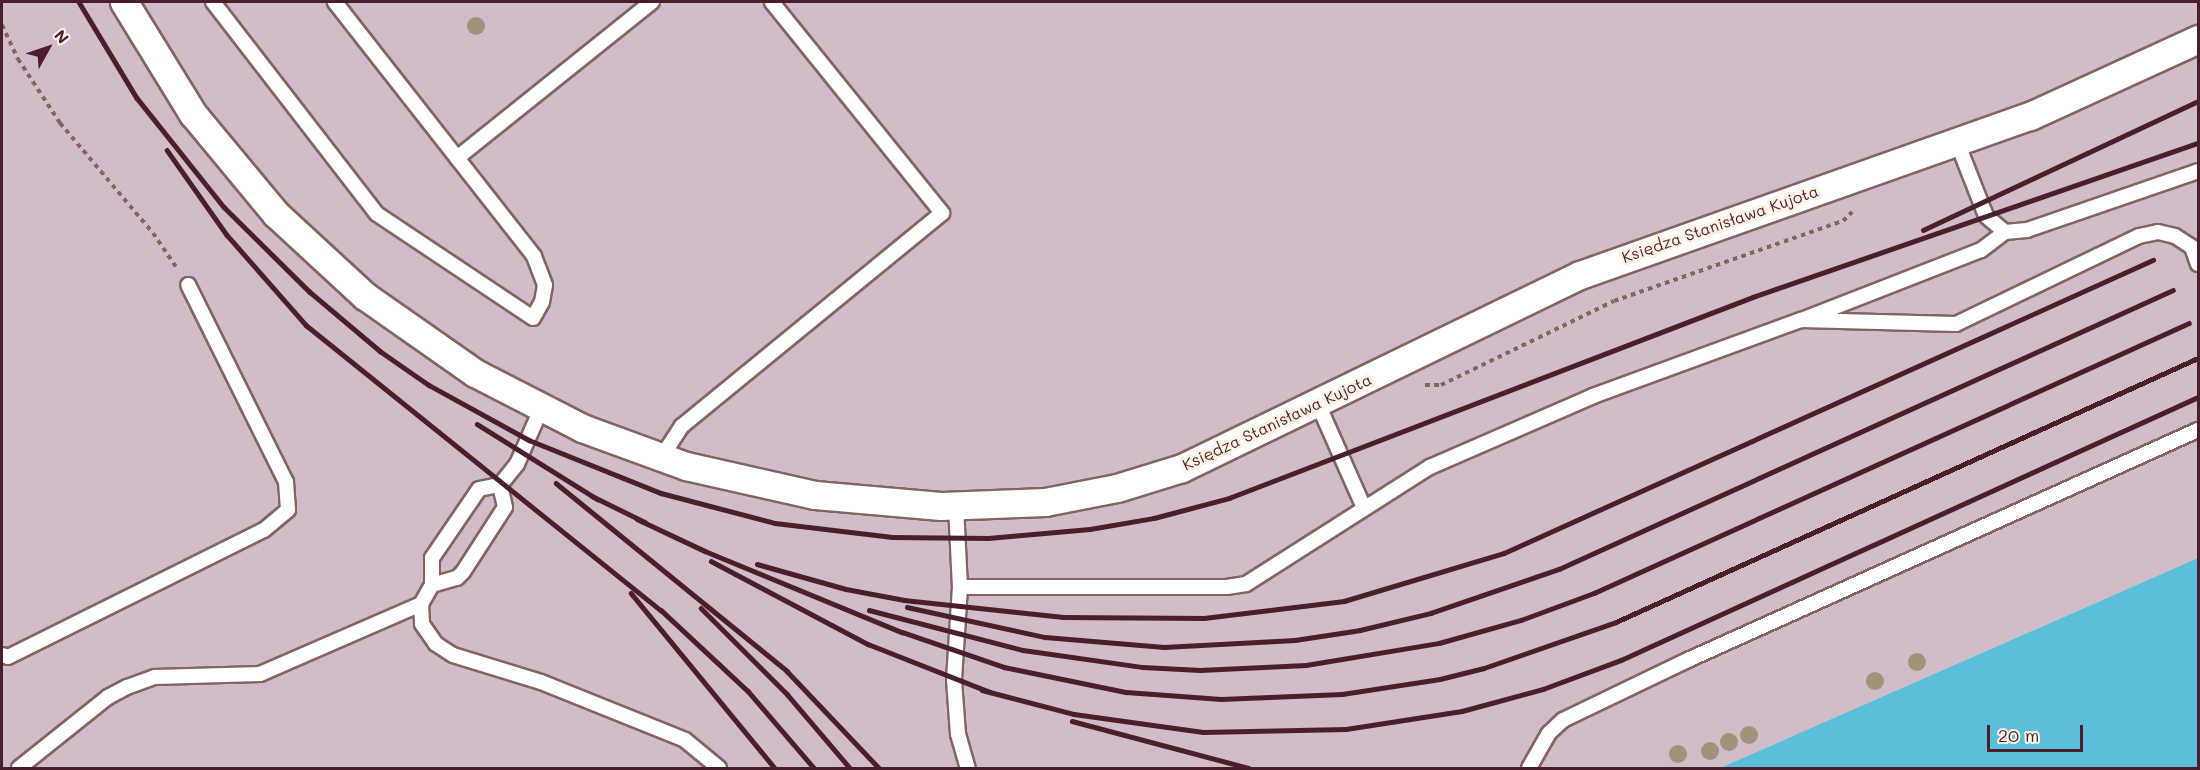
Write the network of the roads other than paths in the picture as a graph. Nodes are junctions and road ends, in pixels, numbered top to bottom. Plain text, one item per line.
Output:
1 (124, 2) edge
2 (213, 2) edge
3 (335, 2) edge
4 (652, 2) edge
5 (772, 2) edge
6 (2199, 39) edge
7 (1957, 142) junction
8 (457, 158) junction
9 (2199, 171) edge
10 (2005, 232) junction
11 (2199, 264) edge
12 (188, 285) road end
13 (1801, 320) junction
14 (1318, 404) junction
15 (541, 409) junction
16 (2199, 430) edge
17 (661, 458) junction
18 (500, 485) junction
19 (956, 506) junction
20 (1364, 508) junction
21 (432, 585) junction
22 (960, 587) junction
23 (421, 604) junction
24 (2, 655) edge
25 (19, 768) edge
26 (719, 768) edge
27 (968, 768) edge
28 (1529, 768) edge

1 - 15 street, Księdza Stanisława Kujota
2 - 8 lane
3 - 8 lane
4 - 8 lane
5 - 17 lane
6 - 7 street, Księdza Stanisława Kujota
7 - 10 lane
7 - 14 street, Księdza Stanisława Kujota
9 - 10 lane
10 - 13 lane
11 - 13 lane
12 - 24 lane
13 - 20 lane
14 - 19 street, Księdza Stanisława Kujota
14 - 20 lane
15 - 17 street, Księdza Stanisława Kujota
15 - 18 lane
16 - 28 lane
17 - 19 street, Księdza Stanisława Kujota
18 - 21 lane
18 - 21 lane
19 - 22 lane
20 - 22 lane
21 - 23 lane
22 - 27 lane
23 - 25 lane
23 - 26 lane

